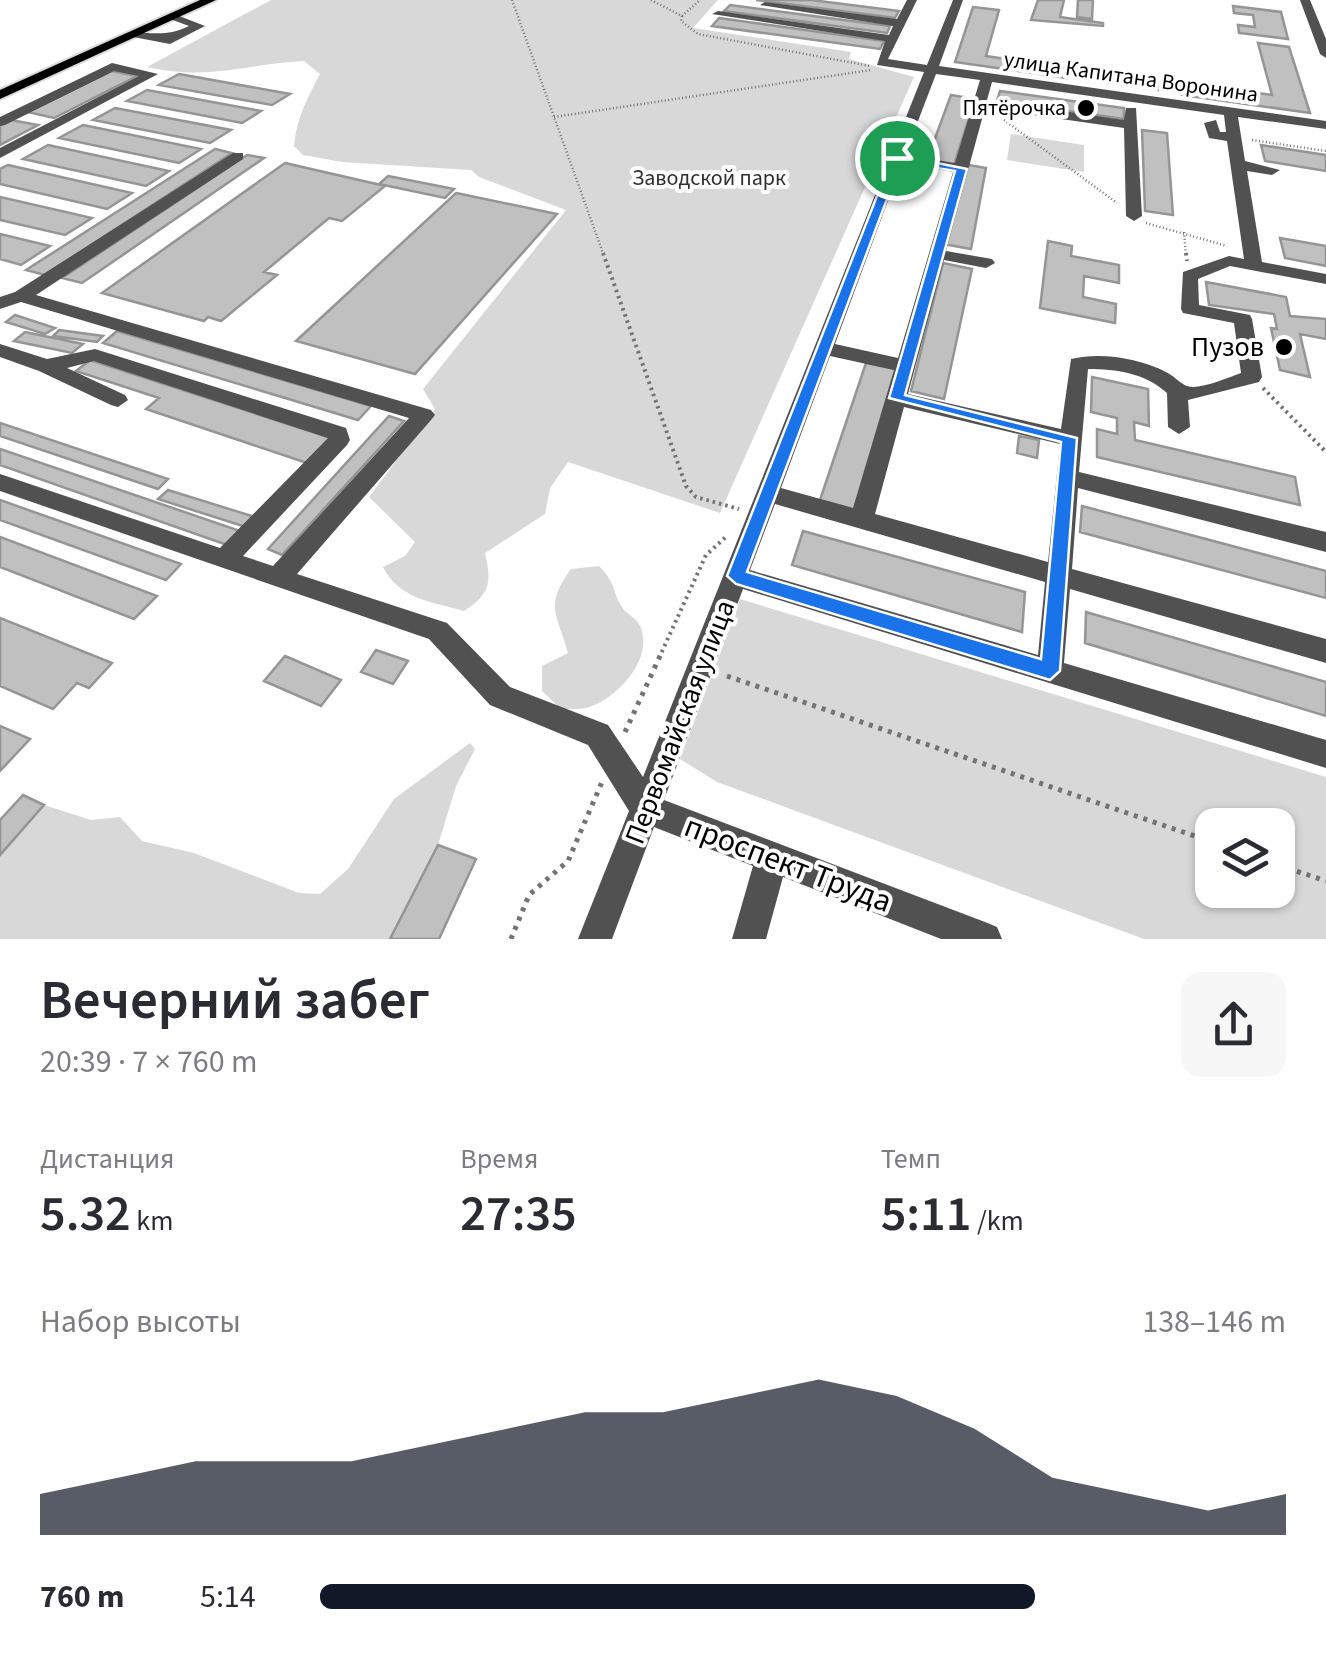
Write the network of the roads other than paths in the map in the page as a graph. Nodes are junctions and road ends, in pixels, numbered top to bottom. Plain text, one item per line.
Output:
1 (210, 0) edge
2 (731, 0) edge
3 (835, 0) edge
4 (958, 0) edge
5 (1304, 0) edge
6 (750, 3) dead end
7 (909, 5) edge
8 (174, 17) junction
9 (900, 23) junction
10 (712, 28) dead end
11 (1322, 32) edge
12 (134, 36) junction
13 (893, 39) junction
14 (886, 52) junction
15 (1326, 54) edge
16 (82, 61) junction
17 (931, 69) junction
18 (987, 77) junction
19 (0, 95) edge
20 (1130, 98) junction
21 (980, 103) junction
22 (1230, 112) junction
23 (4, 114) edge
24 (1211, 123) dead end
25 (56, 124) junction
26 (1131, 125) junction
27 (1326, 125) edge
28 (1235, 138) junction
29 (0, 154) edge
30 (238, 156) dead end
31 (897, 158) junction
32 (1239, 164) junction
33 (961, 169) junction
34 (1272, 170) dead end
35 (1134, 216) road end
36 (937, 254) junction
37 (986, 263) dead end
38 (1254, 266) junction
39 (1326, 279) edge
40 (10, 299) edge
41 (824, 348) junction
42 (0, 350) edge
43 (46, 366) junction
44 (906, 366) junction
45 (1177, 391) junction
46 (896, 398) junction
47 (118, 400) dead end
48 (1179, 427) dead end
49 (1069, 438) junction
50 (1066, 477) junction
51 (0, 482) edge
52 (768, 493) junction
53 (862, 519) junction
54 (1326, 542) edge
55 (224, 560) junction
56 (1059, 573) junction
57 (736, 576) junction
58 (278, 578) junction
59 (1326, 651) edge
60 (1050, 671) junction
61 (1326, 754) edge
62 (646, 810) junction
63 (772, 858) junction
64 (594, 939) edge
65 (749, 939) edge
66 (985, 939) edge

1 - 8 main road
2 - 13 street
3 - 7 street
4 - 17 street, Первомайская улица
5 - 11 street
6 - 9 street
7 - 9 street
8 - 12 main road
8 - 12 street
9 - 13 street
10 - 14 street
11 - 15 street
12 - 16 main road
13 - 14 street
14 - 17 street, улица Капитана Воронина
16 - 19 main road
16 - 23 main road
17 - 18 street, улица Капитана Воронина
17 - 31 street, Первомайская улица
18 - 20 street, улица Капитана Воронина
18 - 21 street
20 - 22 street, улица Капитана Воронина
20 - 26 street
21 - 26 street
21 - 33 street
22 - 27 street, улица Капитана Воронина
22 - 28 street
23 - 25 street
23 - 25 street
24 - 28 street
25 - 29 street
26 - 35 street
28 - 32 street
30 - 40 street
31 - 33 street
31 - 41 street, Первомайская улица
32 - 34 street
32 - 38 street
33 - 36 street
36 - 37 street
36 - 44 street
38 - 39 street
38 - 45 street
40 - 58 street
41 - 44 street
41 - 52 street, Первомайская улица
42 - 43 street
43 - 47 street
43 - 55 street
44 - 46 street
45 - 48 street
45 - 49 street
46 - 49 street
46 - 53 street
49 - 50 street
50 - 54 street
50 - 56 street
51 - 55 street
52 - 53 street
52 - 57 street, Первомайская улица
53 - 56 street
55 - 58 street
56 - 59 street
56 - 60 street
57 - 60 street
57 - 62 street, Первомайская улица
58 - 62 street
60 - 61 street
62 - 63 street, проспект Труда
62 - 64 street, Первомайская улица
63 - 65 street
63 - 66 street, проспект Труда

